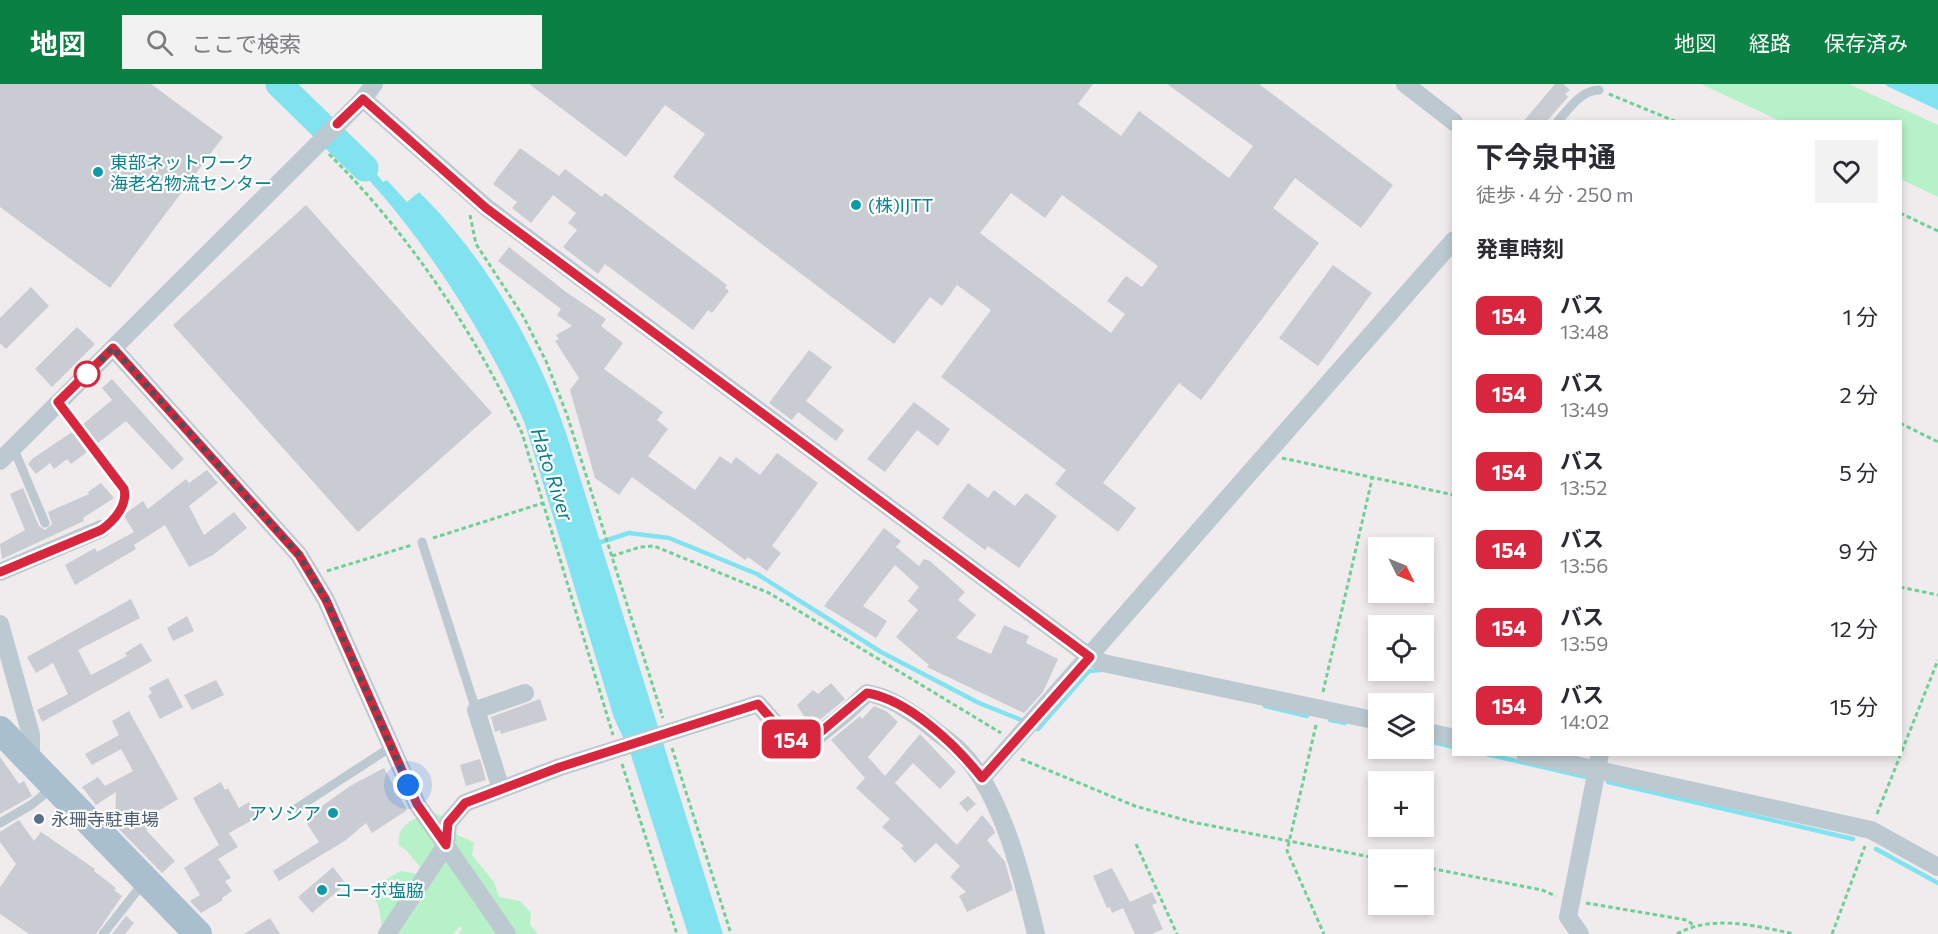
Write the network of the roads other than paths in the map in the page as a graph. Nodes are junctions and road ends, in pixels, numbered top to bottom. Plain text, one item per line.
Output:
1 (374, 84) edge
2 (1405, 84) edge
3 (1599, 90) road end
4 (363, 99) junction
5 (1452, 120) edge
6 (1559, 120) edge
7 (1452, 242) edge
8 (113, 348) junction
9 (58, 402) junction
10 (13, 447) junction
11 (0, 462) edge
12 (45, 523) dead end
13 (101, 530) joint
14 (422, 542) dead end
15 (0, 572) edge
16 (0, 624) edge
17 (1090, 657) junction
18 (525, 693) dead end
19 (476, 710) junction
20 (1368, 719) edge
21 (0, 730) edge
22 (1434, 733) edge
23 (1452, 738) edge
24 (391, 747) junction
25 (1541, 756) edge
26 (1598, 763) edge
27 (32, 764) junction
28 (982, 778) junction
29 (54, 787) junction
30 (501, 789) junction
31 (297, 808) dead end
32 (0, 823) edge
33 (446, 845) junction
34 (1938, 867) edge
35 (145, 880) junction
36 (103, 934) edge
37 (198, 934) edge
38 (387, 934) edge
39 (507, 934) edge
40 (1036, 934) edge
41 (1580, 934) edge

1 - 4 street
2 - 5 street
3 - 6 lane
4 - 8 street
4 - 17 street
7 - 17 street
8 - 9 street
8 - 24 street
9 - 10 street
9 - 13 lane
10 - 11 street
10 - 12 lane
13 - 15 street
14 - 19 lane
16 - 27 street
17 - 20 street
17 - 28 street
18 - 19 street
19 - 30 street
21 - 27 main road
22 - 23 street
24 - 31 lane
24 - 33 street
25 - 26 street
26 - 34 street
26 - 41 street
27 - 29 main road
28 - 30 street
28 - 40 street
29 - 32 lane
29 - 35 main road
30 - 33 street
33 - 38 street
33 - 39 street
35 - 36 lane
35 - 37 main road

